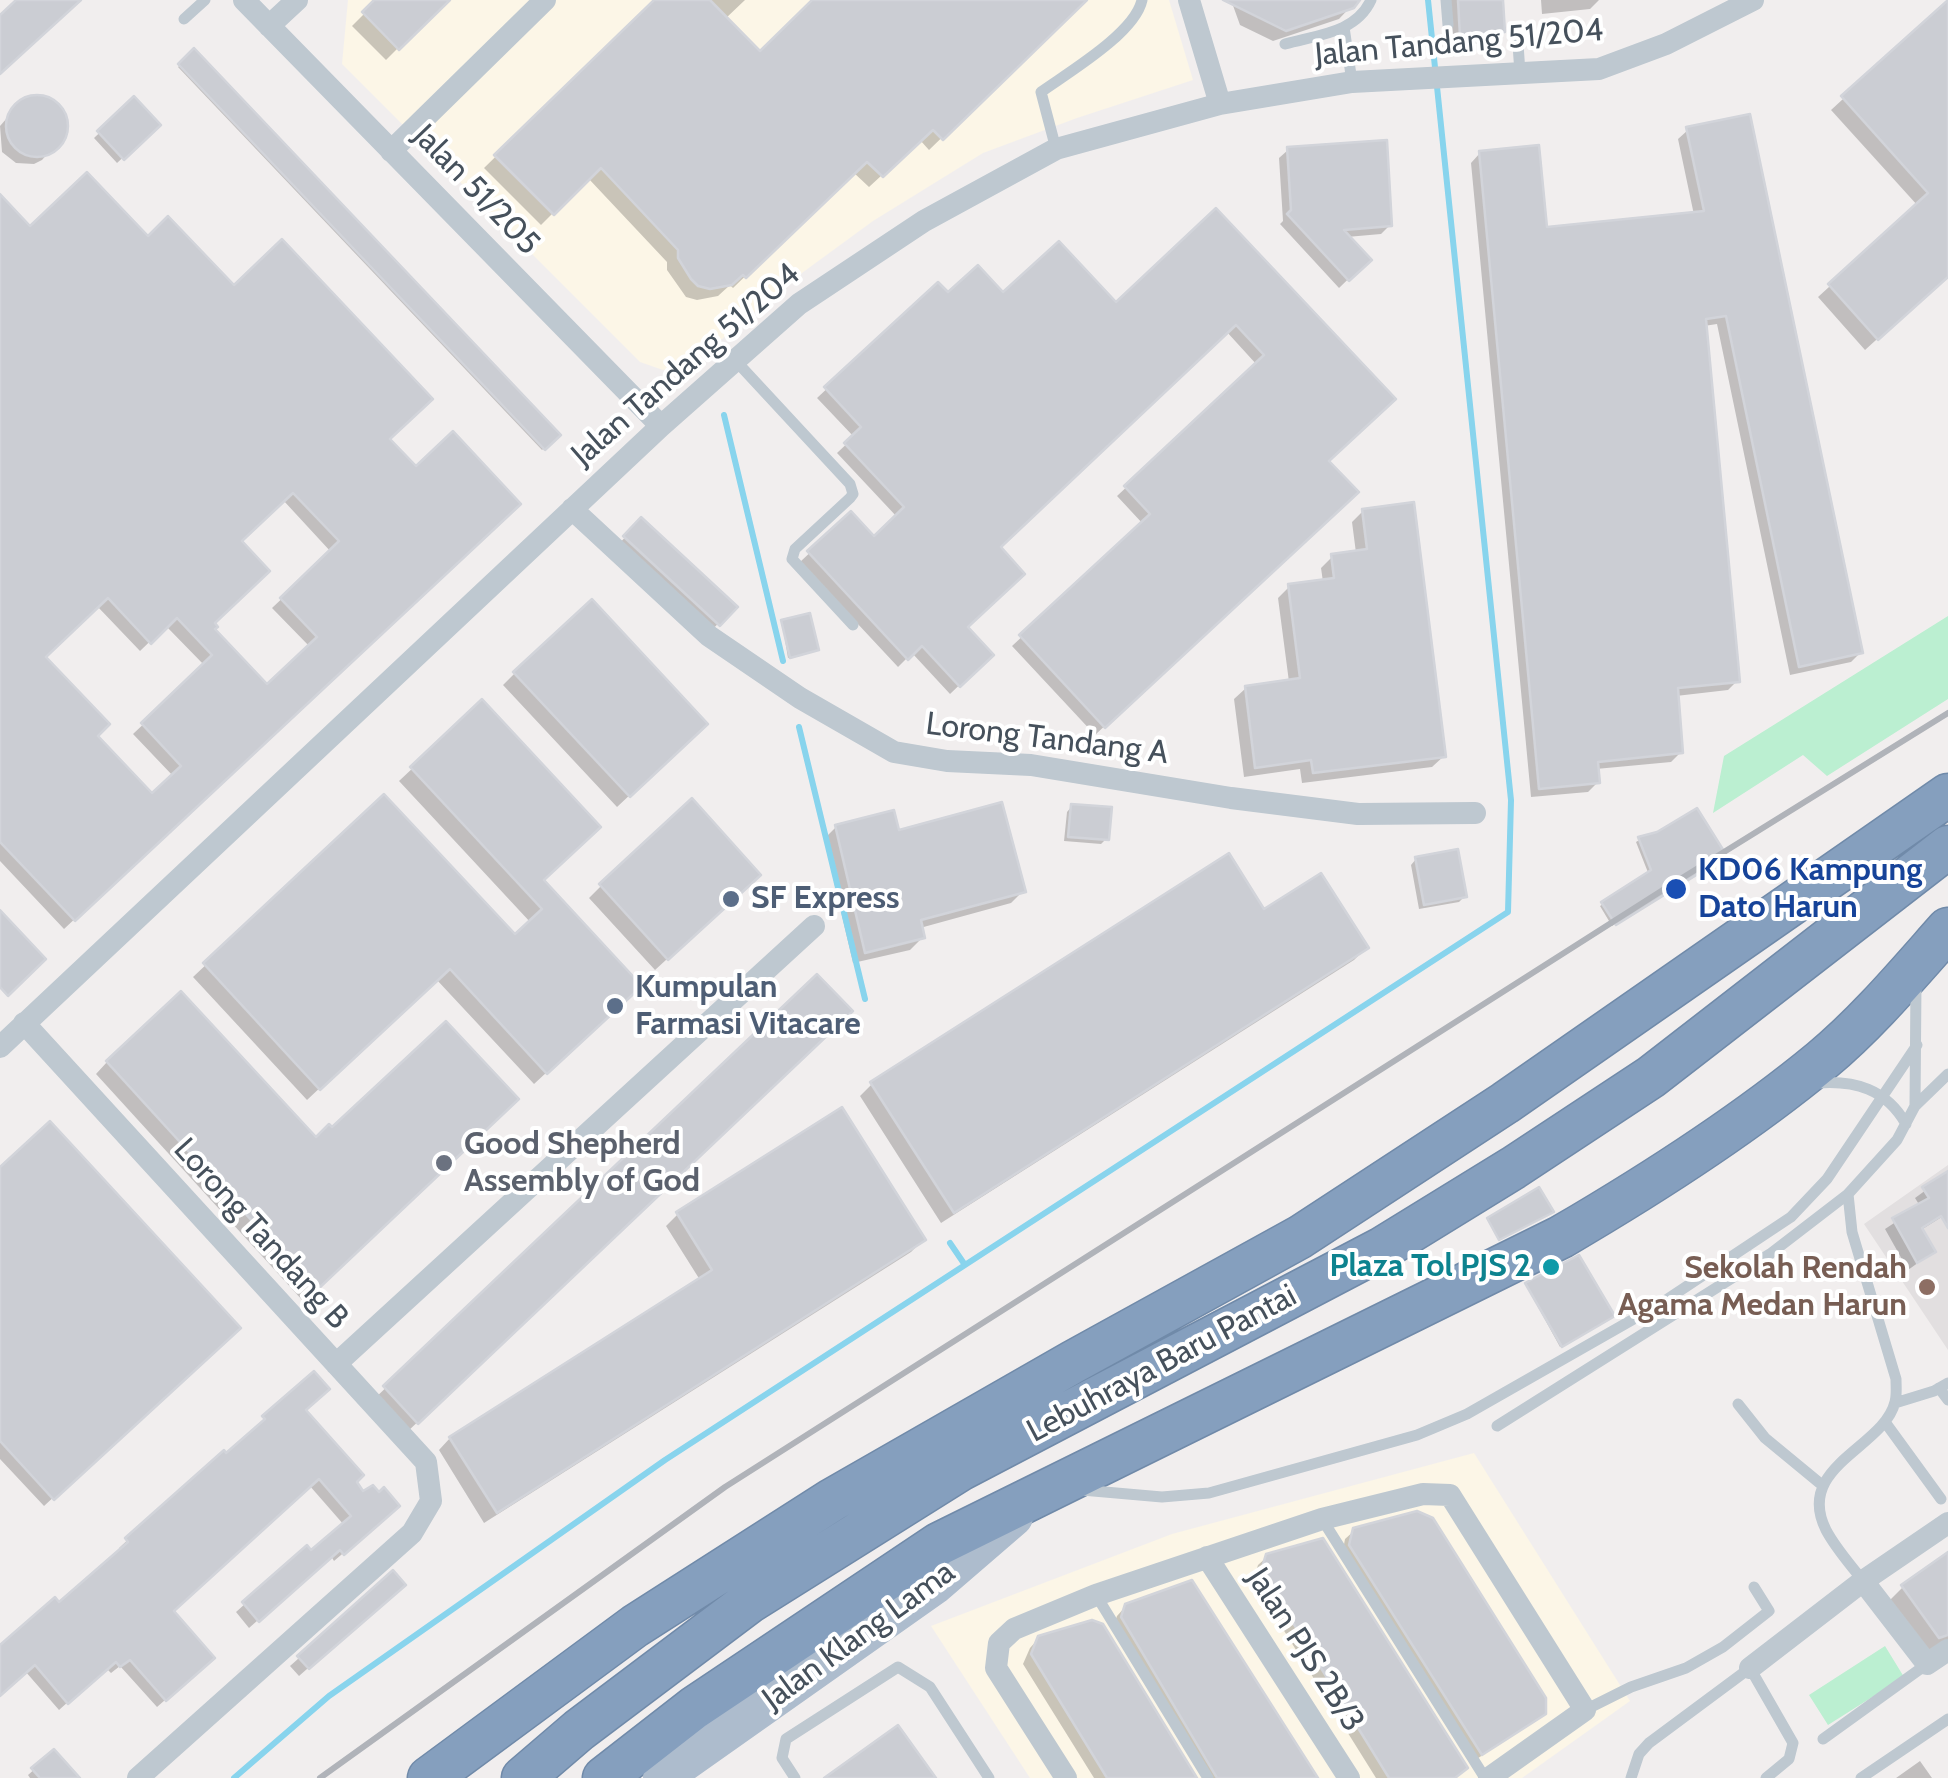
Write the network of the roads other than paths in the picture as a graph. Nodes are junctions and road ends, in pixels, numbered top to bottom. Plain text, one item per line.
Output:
1 (205, 0) edge
2 (244, 0) edge
3 (297, 0) edge
4 (1142, 0) edge
5 (1189, 0) edge
6 (1371, 0) edge
7 (1446, 0) edge
8 (1753, 0) edge
9 (544, 1) edge
10 (184, 19) dead end
11 (1448, 24) dead end
12 (269, 26) junction
13 (1344, 27) junction
14 (1285, 44) dead end
15 (1518, 44) dead end
16 (1520, 73) junction
17 (1352, 82) junction
18 (1220, 104) junction
19 (1056, 149) junction
20 (391, 151) junction
21 (735, 360) junction
22 (661, 426) junction
23 (572, 510) junction
24 (853, 625) dead end
25 (1948, 795) edge
26 (1475, 813) dead end
27 (1948, 847) edge
28 (814, 926) dead end
29 (1948, 928) edge
30 (1916, 965) junction
31 (24, 1022) junction
32 (1917, 1045) junction
33 (0, 1047) edge
34 (1948, 1074) edge
35 (1787, 1086) junction
36 (1883, 1097) junction
37 (1915, 1106) junction
38 (1906, 1124) junction
39 (1848, 1194) junction
40 (336, 1364) junction
41 (1944, 1385) edge
42 (1948, 1400) edge
43 (1896, 1402) junction
44 (1738, 1404) dead end
45 (1885, 1422) junction
46 (1498, 1426) dead end
47 (1822, 1485) junction
48 (1050, 1486) junction
49 (1941, 1499) dead end
50 (832, 1500) junction
51 (1322, 1519) junction
52 (1948, 1523) edge
53 (1207, 1557) junction
54 (1863, 1581) junction
55 (1754, 1588) dead end
56 (1096, 1595) junction
57 (1948, 1650) edge
58 (1928, 1664) junction
59 (1750, 1668) junction
60 (1585, 1710) junction
61 (1947, 1722) edge
62 (1823, 1739) dead end
63 (138, 1778) edge
64 (429, 1778) edge
65 (492, 1778) edge
66 (523, 1778) edge
67 (550, 1778) edge
68 (604, 1778) edge
69 (662, 1778) edge
70 (795, 1778) edge
71 (990, 1778) edge
72 (1066, 1778) edge
73 (1208, 1778) edge
74 (1349, 1778) edge
75 (1487, 1778) edge
76 (1631, 1778) edge
77 (1766, 1778) edge
78 (1861, 1778) edge

1 - 10 lane
2 - 12 street, Jalan 51/205
3 - 12 street
4 - 19 lane
5 - 18 street
6 - 13 lane
7 - 11 lane
8 - 16 street, Jalan Tandang 51/204
9 - 20 street
12 - 20 street, Jalan 51/205
13 - 14 lane
13 - 17 lane
15 - 16 lane
16 - 17 street, Jalan Tandang 51/204
17 - 18 street, Jalan Tandang 51/204
18 - 19 street, Jalan Tandang 51/204
19 - 21 street, Jalan Tandang 51/204
20 - 22 street, Jalan 51/205
21 - 22 street, Jalan Tandang 51/204
21 - 24 lane
22 - 23 street, Jalan Tandang 51/204
23 - 26 street, Lorong Tandang A
23 - 31 street, Jalan Tandang 51/204
25 - 50 highway
27 - 66 highway, Lebuhraya Baru Pantai
28 - 40 street, Lorong Tandang B
29 - 30 highway, Lebuhraya Baru Pantai
30 - 32 lane
30 - 35 highway, Lebuhraya Baru Pantai
31 - 33 street, Jalan Tandang 51/204
31 - 40 street, Lorong Tandang B
32 - 36 lane
32 - 37 lane
34 - 37 lane
35 - 36 lane
35 - 48 highway, Lebuhraya Baru Pantai
36 - 38 lane
36 - 48 lane
37 - 38 lane
38 - 39 lane
39 - 43 lane
39 - 46 lane
40 - 63 street
41 - 42 lane
41 - 43 lane
43 - 45 lane
44 - 47 lane
45 - 47 lane
45 - 49 lane
47 - 54 lane
48 - 67 highway
48 - 68 highway, Lebuhraya Baru Pantai
48 - 69 main road, Jalan Klang Lama
50 - 64 highway
50 - 65 highway
51 - 53 street
51 - 60 street
51 - 75 lane
52 - 54 street
53 - 56 street
53 - 74 street, Jalan PJS 2B/3
54 - 58 street
54 - 59 street
55 - 60 lane
56 - 72 street
56 - 73 lane
57 - 58 street
58 - 62 lane
59 - 76 lane
59 - 77 lane
60 - 75 street
61 - 78 lane
70 - 71 lane

